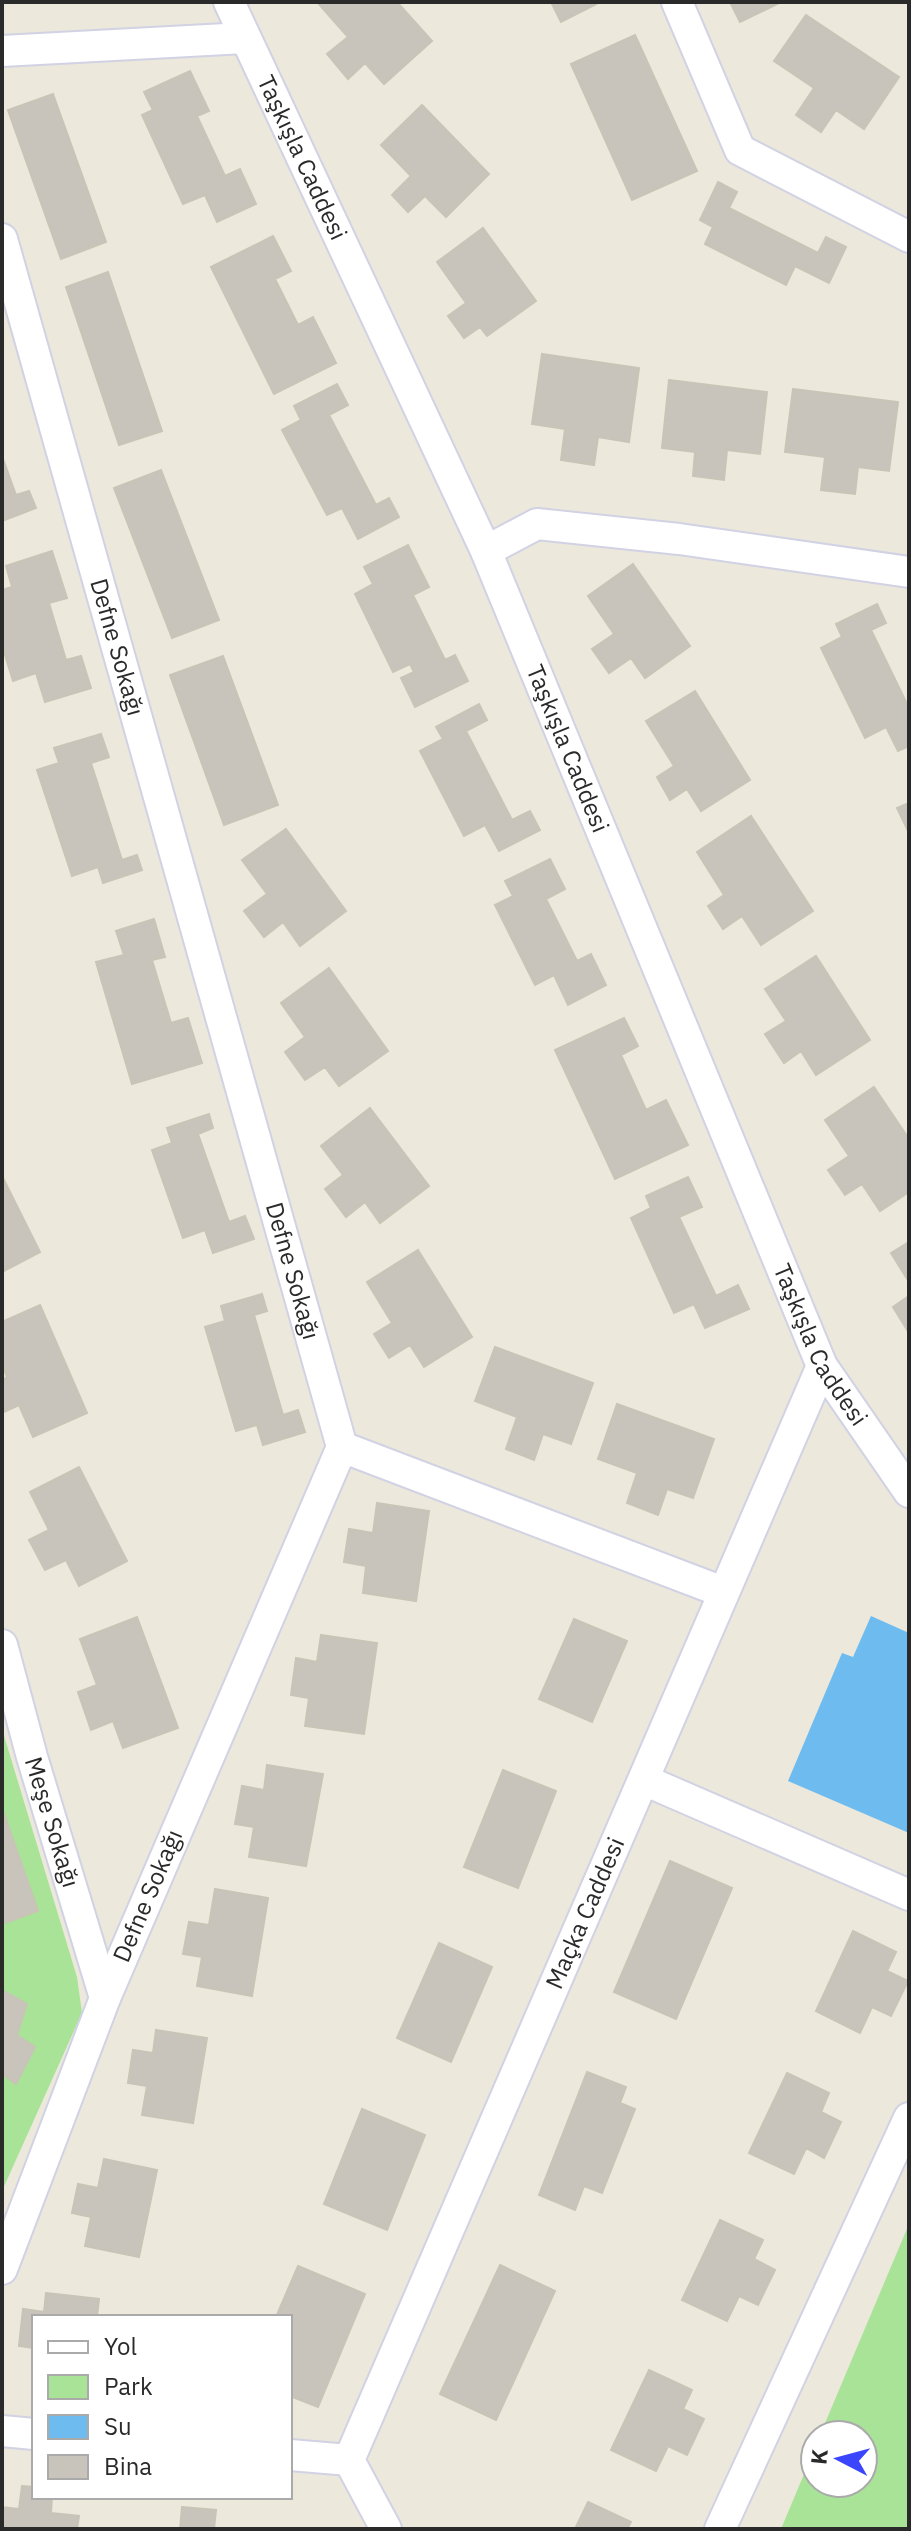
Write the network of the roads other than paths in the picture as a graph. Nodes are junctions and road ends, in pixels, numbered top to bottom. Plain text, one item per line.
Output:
1 (229, 2) edge
2 (677, 2) edge
3 (245, 38) junction
4 (2, 51) edge
5 (909, 237) edge
6 (2, 239) edge
7 (486, 551) junction
8 (908, 573) edge
9 (822, 1366) junction
10 (342, 1447) junction
11 (909, 1492) edge
12 (723, 1592) junction
13 (2, 1645) edge
14 (644, 1780) junction
15 (909, 1895) edge
16 (105, 1998) junction
17 (909, 2118) edge
18 (2, 2269) edge
19 (2, 2431) edge
20 (32, 2434) edge
21 (292, 2455) edge
22 (349, 2460) junction
23 (386, 2529) edge
24 (720, 2529) edge

1 - 3 street, Taşkışla Caddesi
2 - 5 street
3 - 4 street
3 - 7 street, Taşkışla Caddesi
6 - 10 street, Defne Sokağı
7 - 8 street
7 - 9 street, Taşkışla Caddesi
9 - 11 street, Taşkışla Caddesi
9 - 12 street, Maçka Caddesi
10 - 12 street
10 - 16 street, Defne Sokağı
12 - 14 street, Maçka Caddesi
13 - 16 street, Meşe Sokağı
14 - 15 street
14 - 22 street, Maçka Caddesi
16 - 18 street, Defne Sokağı
17 - 24 street
19 - 20 street
21 - 22 street
22 - 23 street

